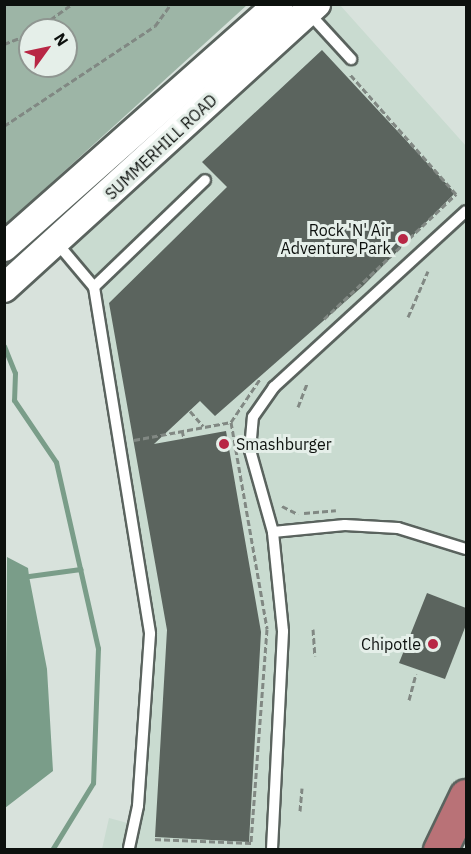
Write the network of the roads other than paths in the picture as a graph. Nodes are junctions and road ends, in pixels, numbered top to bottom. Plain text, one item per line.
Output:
1 (279, 4) edge
2 (312, 8) edge
3 (347, 63) road end
4 (205, 180) dead end
5 (466, 211) edge
6 (57, 242) junction
7 (4, 246) edge
8 (93, 287) junction
9 (4, 288) edge
10 (273, 532) junction
11 (466, 549) edge
12 (466, 796) edge
13 (466, 839) edge
14 (129, 848) dead end
15 (272, 849) edge
16 (440, 849) edge
17 (462, 849) edge

1 - 7 street, SUMMERHILL ROAD
2 - 3 lane
2 - 6 street, SUMMERHILL ROAD
4 - 8 lane
5 - 10 lane
6 - 8 lane
6 - 9 street, SUMMERHILL ROAD
8 - 14 lane
10 - 11 lane
10 - 15 lane
12 - 16 highway
13 - 17 highway

